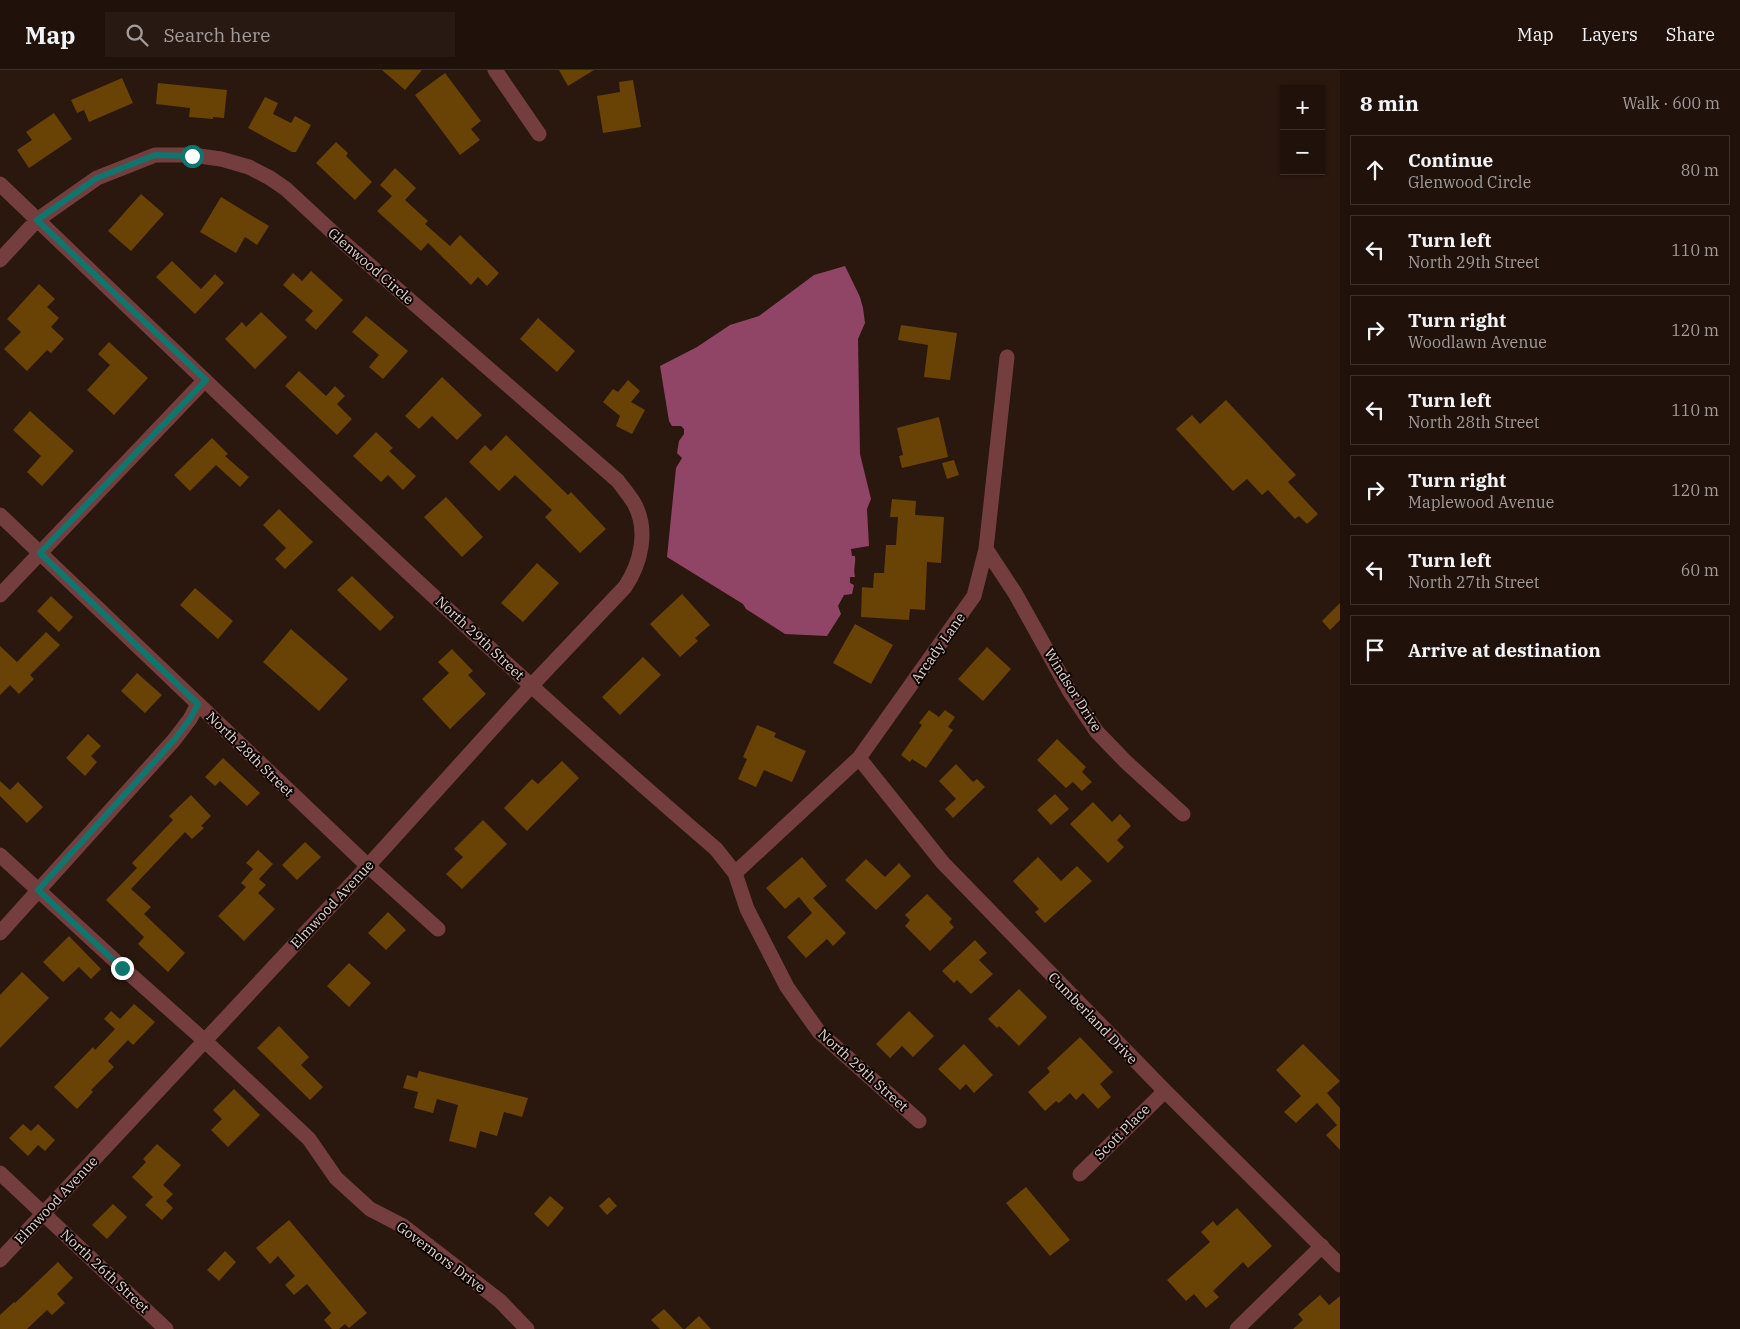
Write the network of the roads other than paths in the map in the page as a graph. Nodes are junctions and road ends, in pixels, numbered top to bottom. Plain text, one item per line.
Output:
1 (495, 70) edge
2 (539, 134) dead end
3 (0, 184) edge
4 (37, 220) junction
5 (0, 260) edge
6 (1007, 358) dead end
7 (206, 380) junction
8 (0, 515) edge
9 (642, 536) joint
10 (986, 548) junction
11 (40, 553) junction
12 (0, 595) edge
13 (531, 686) junction
14 (198, 704) junction
15 (860, 758) junction
16 (1183, 814) dead end
17 (0, 855) edge
18 (368, 866) junction
19 (735, 873) junction
20 (38, 890) junction
21 (438, 929) dead end
22 (0, 933) edge
23 (205, 1041) junction
24 (1165, 1091) junction
25 (919, 1121) dead end
26 (0, 1173) edge
27 (1080, 1174) dead end
28 (43, 1214) junction
29 (1322, 1246) junction
30 (0, 1260) edge
31 (1340, 1265) edge
32 (166, 1329) edge
33 (527, 1329) edge
34 (1237, 1329) edge

1 - 2 street
3 - 4 street, North 29th Street
4 - 5 street, Glenwood Circle
4 - 7 street, North 29th Street
4 - 9 street, Glenwood Circle
6 - 10 street, Arcady Lane
7 - 11 street
7 - 13 street, North 29th Street
8 - 11 street, North 28th Street
9 - 13 street, Elmwood Avenue
10 - 15 street, Arcady Lane
10 - 16 street, Windsor Drive
11 - 12 street
11 - 14 street, North 28th Street
13 - 18 street, Elmwood Avenue
13 - 19 street, North 29th Street
14 - 18 street, North 28th Street
14 - 20 street
15 - 19 street, Arcady Lane
15 - 24 street, Cumberland Drive
17 - 20 street, Governors Drive
18 - 21 street, North 28th Street
18 - 23 street, Elmwood Avenue
19 - 25 street, North 29th Street
20 - 22 street
20 - 23 street, Governors Drive
23 - 28 street, Elmwood Avenue
23 - 33 street, Governors Drive
24 - 27 street, Scott Place
24 - 29 street, Cumberland Drive
26 - 28 street, North 26th Street
28 - 30 street, Elmwood Avenue
28 - 32 street, North 26th Street
29 - 31 street, Cumberland Drive
29 - 34 street

